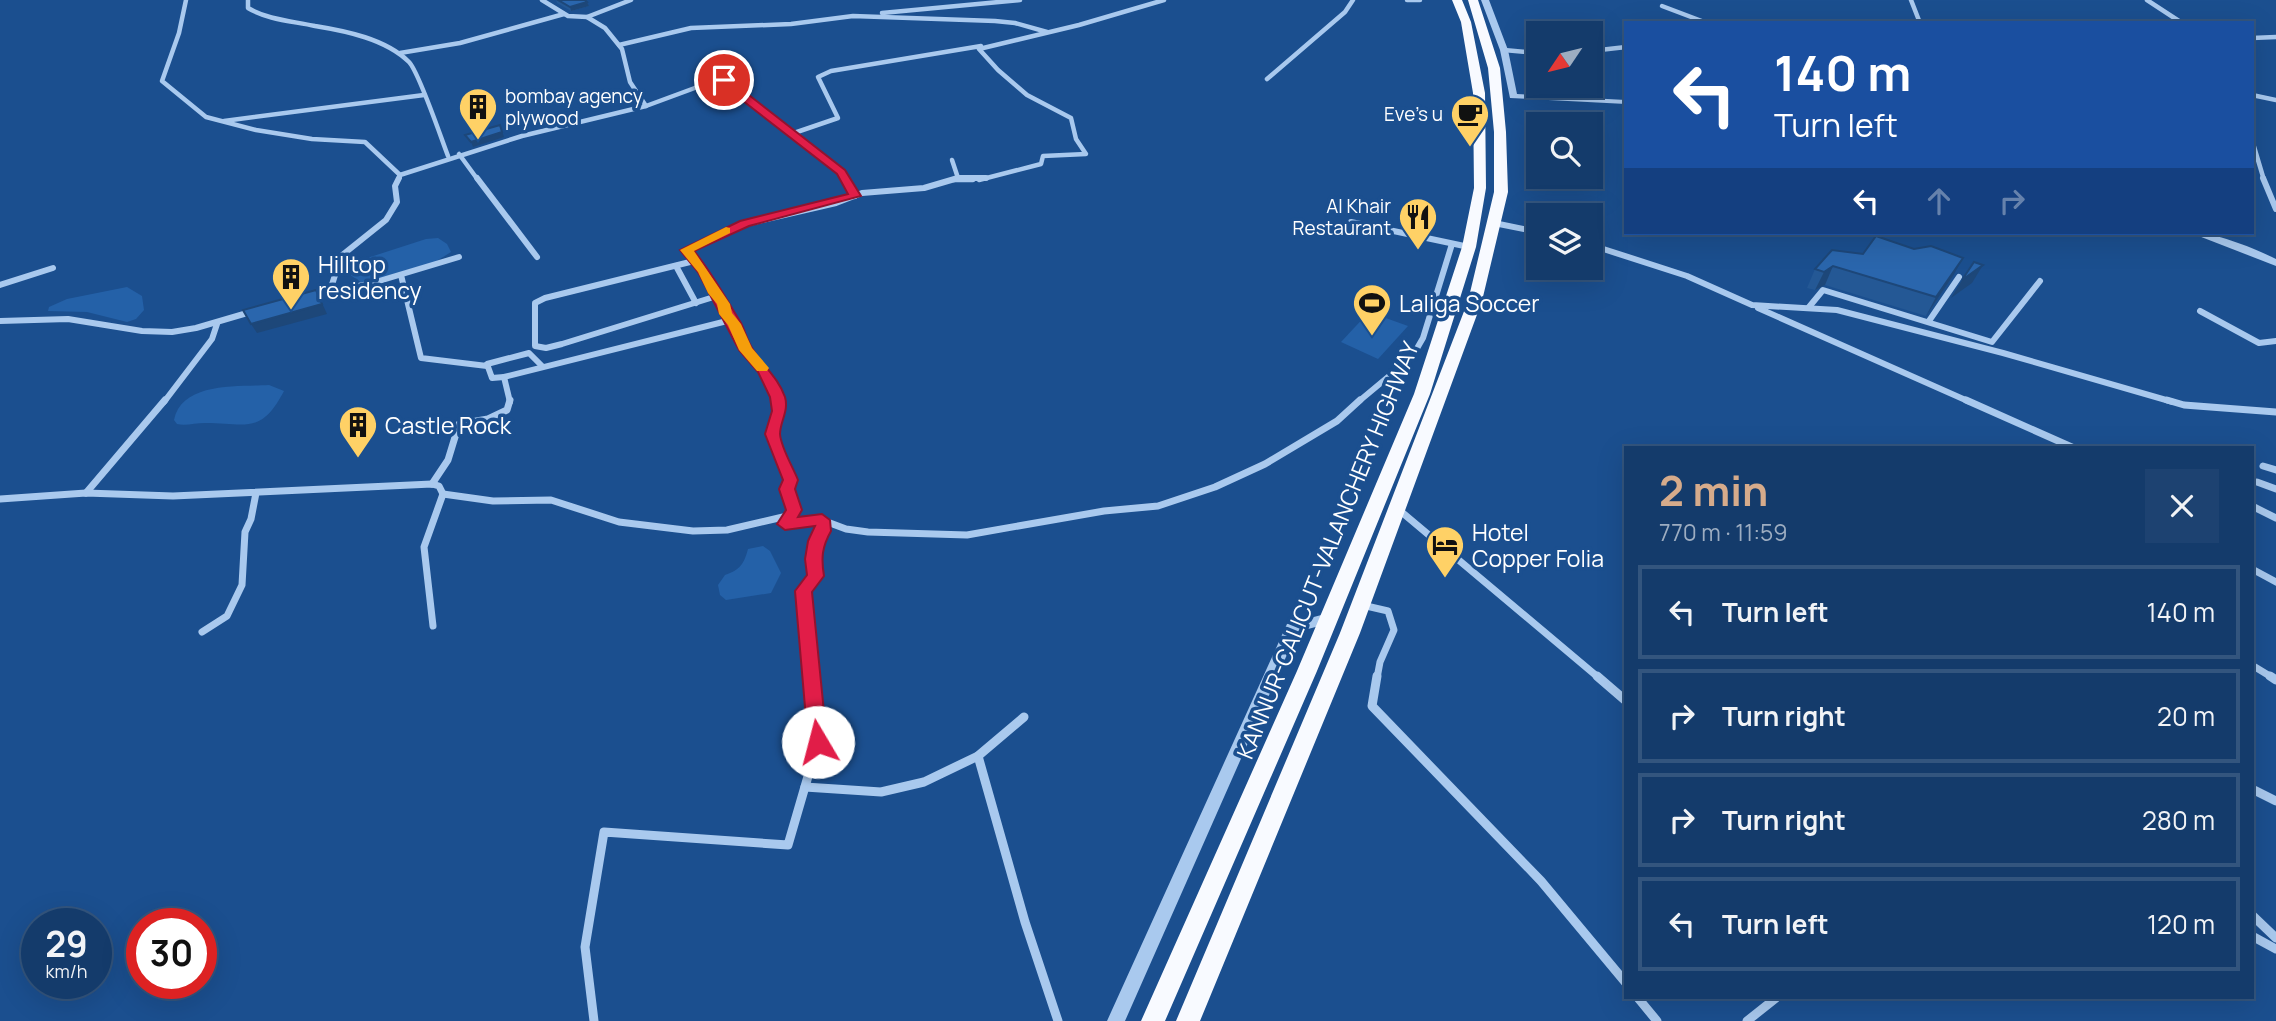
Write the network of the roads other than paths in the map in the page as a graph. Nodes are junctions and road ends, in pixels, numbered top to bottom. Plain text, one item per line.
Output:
1 (186, 0) edge
2 (248, 0) edge
3 (542, 0) edge
4 (631, 0) edge
5 (1020, 0) edge
6 (1157, 0) edge
7 (1164, 0) edge
8 (1353, 0) edge
9 (1407, 0) edge
10 (1420, 0) edge
11 (1457, 0) edge
12 (1473, 0) edge
13 (1485, 0) edge
14 (1911, 0) edge
15 (2147, 0) edge
16 (1662, 6) dead end
17 (564, 15) junction
18 (866, 15) junction
19 (587, 17) junction
20 (1702, 21) edge
21 (1919, 21) edge
22 (2179, 21) edge
23 (1047, 32) junction
24 (2276, 37) edge
25 (2254, 38) edge
26 (619, 45) junction
27 (989, 45) junction
28 (1624, 47) edge
29 (1504, 50) junction
30 (1603, 50) edge
31 (1526, 52) edge
32 (400, 53) junction
33 (1266, 79) dead end
34 (424, 95) junction
35 (2254, 95) edge
36 (1513, 96) joint
37 (2276, 100) edge
38 (1624, 102) edge
39 (646, 106) junction
40 (220, 121) junction
41 (794, 134) junction
42 (2254, 147) edge
43 (459, 154) junction
44 (448, 156) junction
45 (952, 160) dead end
46 (400, 175) junction
47 (958, 178) junction
48 (855, 196) junction
49 (2276, 209) edge
50 (1351, 222) dead end
51 (1494, 223) junction
52 (1526, 230) edge
53 (2202, 235) edge
54 (1460, 245) junction
55 (1603, 249) edge
56 (459, 257) dead end
57 (537, 257) dead end
58 (694, 261) junction
59 (2276, 263) edge
60 (676, 266) junction
61 (53, 268) dead end
62 (401, 275) junction
63 (1959, 276) edge
64 (2040, 281) dead end
65 (0, 285) edge
66 (330, 291) junction
67 (717, 296) junction
68 (302, 299) edge
69 (696, 303) junction
70 (1752, 305) junction
71 (1809, 307) junction
72 (266, 308) edge
73 (2200, 311) dead end
74 (731, 320) junction
75 (0, 321) edge
76 (1929, 321) junction
77 (217, 324) junction
78 (2276, 341) edge
79 (487, 366) junction
80 (542, 366) junction
81 (505, 377) junction
82 (2276, 412) edge
83 (2069, 446) edge
84 (2263, 466) dead end
85 (2276, 470) edge
86 (2257, 482) dead end
87 (432, 484) junction
88 (2276, 489) edge
89 (86, 493) junction
90 (257, 493) junction
91 (443, 494) junction
92 (0, 499) edge
93 (2254, 507) edge
94 (1398, 508) junction
95 (2276, 517) edge
96 (822, 520) junction
97 (785, 524) junction
98 (2254, 570) edge
99 (2276, 582) edge
100 (1361, 605) junction
101 (1329, 618) junction
102 (433, 626) dead end
103 (202, 632) dead end
104 (2255, 667) dead end
105 (2276, 680) edge
106 (1624, 699) edge
107 (1024, 717) dead end
108 (978, 756) junction
109 (805, 787) junction
110 (2254, 790) edge
111 (2276, 800) edge
112 (2254, 917) edge
113 (2254, 937) edge
114 (2276, 938) edge
115 (2276, 949) edge
116 (1624, 981) edge
117 (1639, 999) edge
118 (1775, 999) edge
119 (591, 1020) edge
120 (1058, 1021) edge
121 (1116, 1021) edge
122 (1153, 1021) edge
123 (1188, 1021) edge
124 (1657, 1021) edge
125 (1747, 1021) edge

1 - 40 street
2 - 32 street
3 - 17 street
4 - 19 street
5 - 18 street
6 - 7 street
6 - 23 street
8 - 33 street
9 - 10 street
11 - 54 highway, KANNUR-CALICUT-VALANCHERY HIGHWAY
12 - 51 highway, KANNUR-CALICUT-VALANCHERY HIGHWAY
13 - 29 street
14 - 21 street
15 - 22 street
16 - 20 street
17 - 19 street
17 - 32 street
18 - 23 street
18 - 26 street
19 - 26 street
23 - 27 street
24 - 25 street
26 - 39 street
27 - 41 street
27 - 47 street
28 - 30 street
29 - 31 street
29 - 36 street
32 - 34 street
34 - 40 street
34 - 44 street
35 - 37 street
36 - 38 street
39 - 41 street
39 - 43 street
40 - 46 street
41 - 48 street
42 - 49 street
43 - 44 street
43 - 57 street
44 - 46 street
45 - 47 street
46 - 66 street
47 - 48 street
48 - 58 street
50 - 54 street
51 - 52 street
51 - 94 highway, KANNUR-CALICUT-VALANCHERY HIGHWAY
53 - 59 street
54 - 96 street
54 - 101 highway, KANNUR-CALICUT-VALANCHERY HIGHWAY
55 - 70 street
56 - 62 street
58 - 60 street
58 - 67 street
60 - 69 street
60 - 69 street
61 - 65 street
62 - 66 street
62 - 79 street
63 - 76 street
64 - 76 street
66 - 68 street
67 - 69 street
67 - 74 street
70 - 71 street
70 - 83 street
71 - 76 street
71 - 82 street
72 - 77 street
73 - 78 street
74 - 80 street
74 - 97 street
75 - 77 street
77 - 89 street
79 - 80 street
79 - 81 street
80 - 81 street
81 - 87 street
84 - 85 street
86 - 88 street
87 - 90 street
87 - 91 street
89 - 90 street
89 - 92 street
90 - 103 street
91 - 97 street
91 - 102 street
93 - 95 street
94 - 100 highway, KANNUR-CALICUT-VALANCHERY HIGHWAY
94 - 106 street
96 - 97 street
96 - 109 street
98 - 99 street
100 - 116 street
100 - 123 highway, KANNUR-CALICUT-VALANCHERY HIGHWAY
101 - 121 street
101 - 122 highway, KANNUR-CALICUT-VALANCHERY HIGHWAY
104 - 105 street
107 - 108 street
108 - 109 street
108 - 120 street
109 - 119 street
110 - 111 street
112 - 114 street
113 - 115 street
117 - 124 street
118 - 125 street

